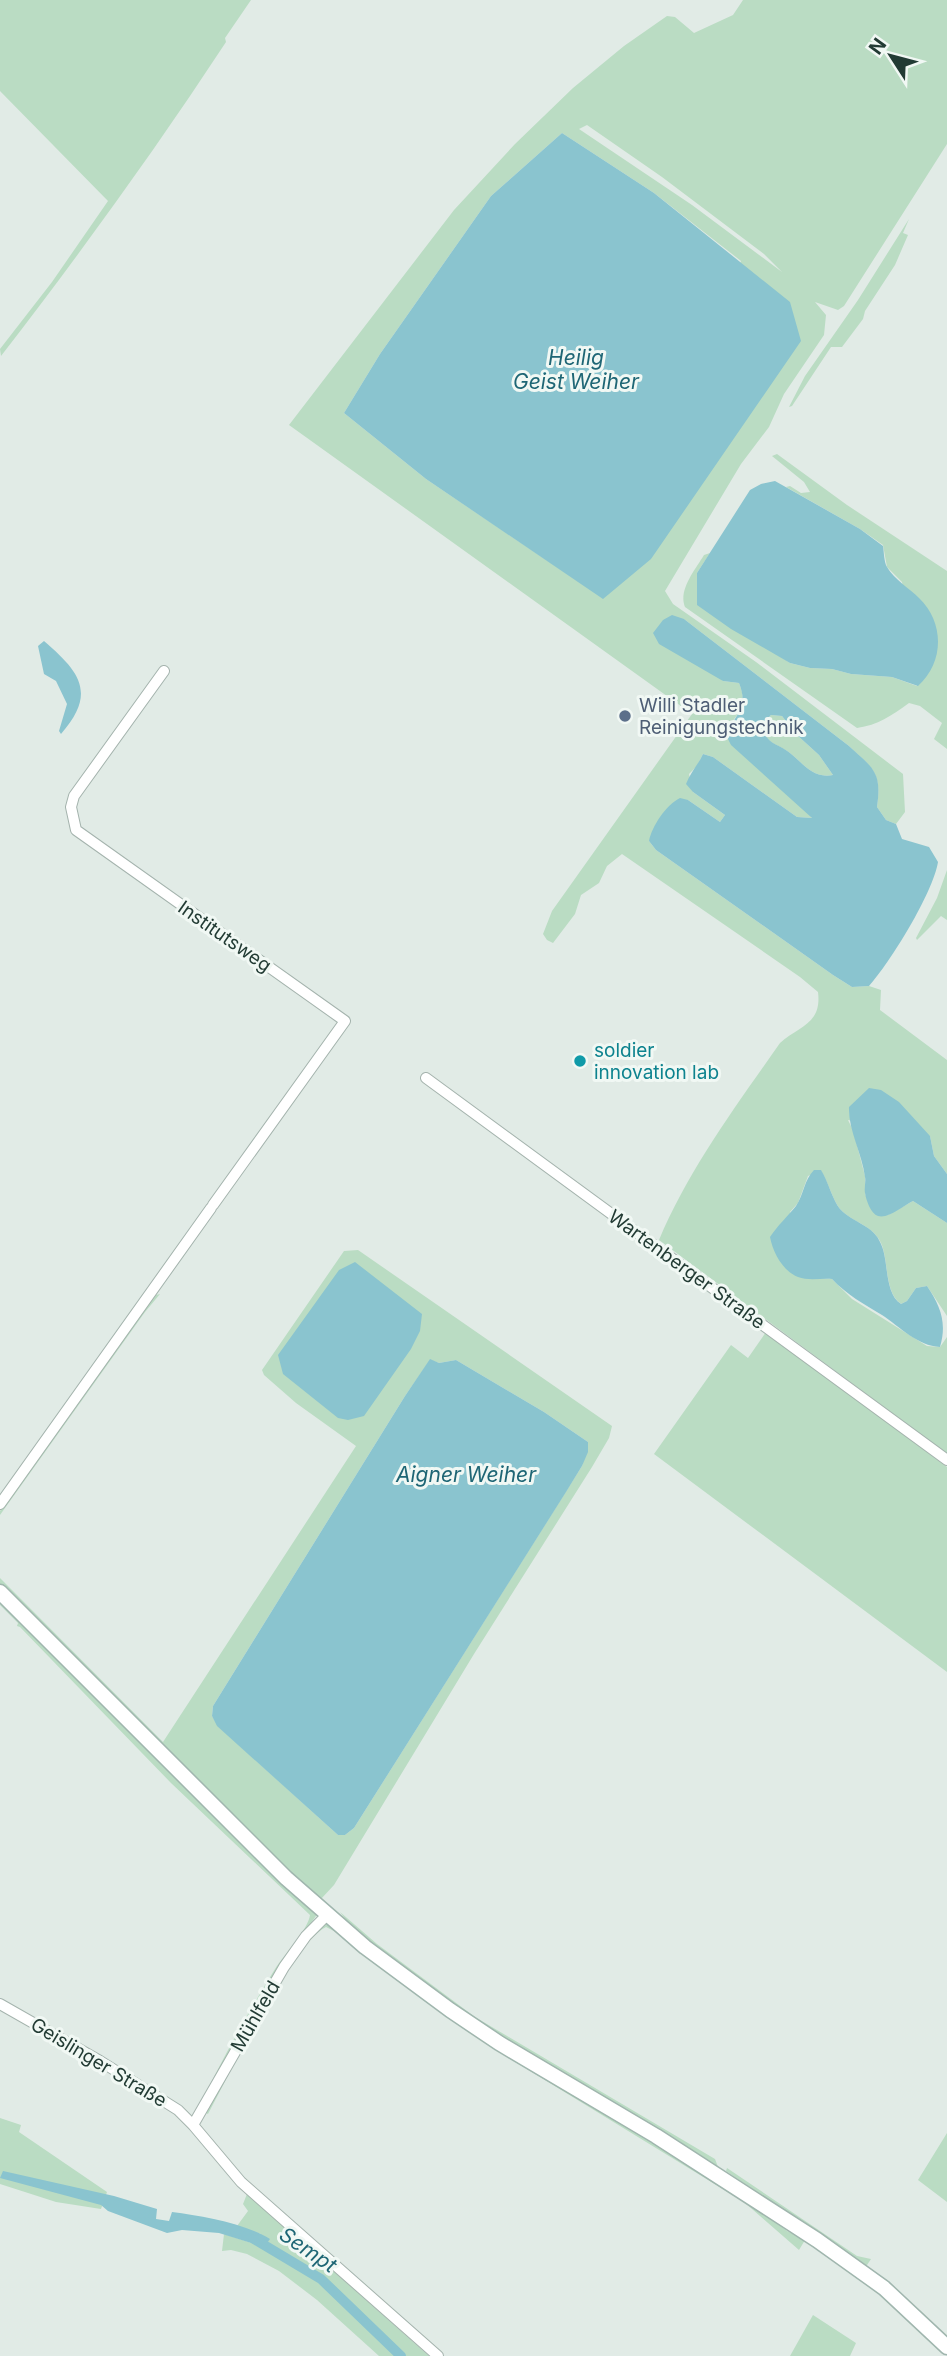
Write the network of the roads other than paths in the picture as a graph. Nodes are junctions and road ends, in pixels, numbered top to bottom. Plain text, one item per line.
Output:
1 (164, 671) dead end
2 (426, 1079) dead end
3 (947, 1460) edge
4 (0, 1504) edge
5 (0, 1592) edge
6 (327, 1915) junction
7 (0, 2004) edge
8 (193, 2125) junction
9 (947, 2347) edge
10 (438, 2356) edge

1 - 4 street, Institutsweg
2 - 3 street, Wartenberger Straße
5 - 6 main road
6 - 8 street, Mühlfeld
6 - 9 main road
7 - 8 street, Geislinger Straße
8 - 10 street, Geislinger Straße

